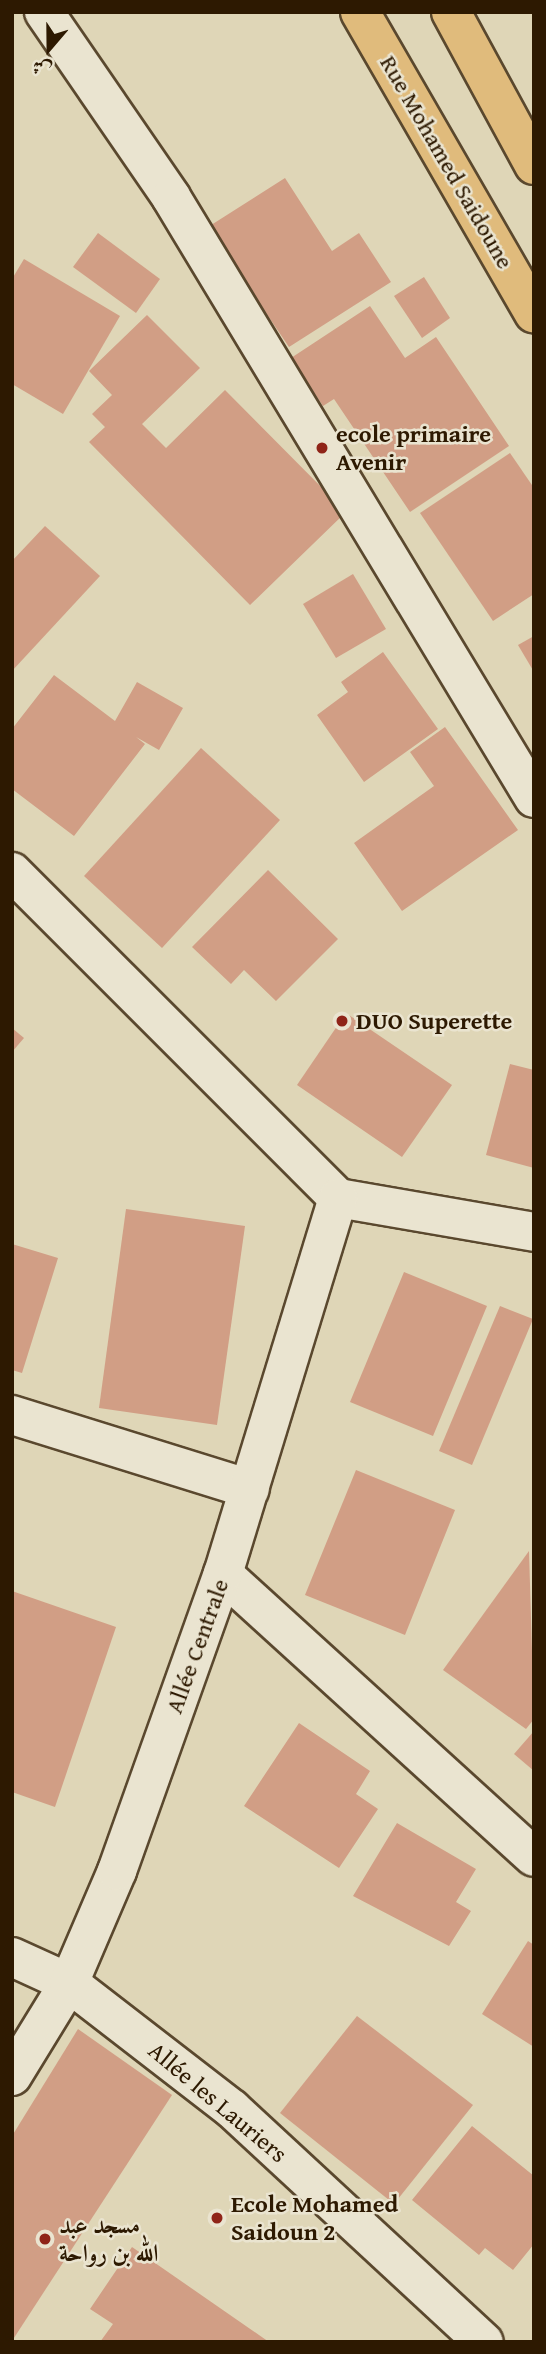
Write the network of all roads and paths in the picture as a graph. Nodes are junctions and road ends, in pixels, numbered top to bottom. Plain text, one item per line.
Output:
1 (44, 12) edge
2 (360, 12) edge
3 (451, 12) edge
4 (534, 165) edge
5 (534, 313) edge
6 (534, 798) edge
7 (12, 872) edge
8 (338, 1198) junction
9 (534, 1231) edge
10 (12, 1415) edge
11 (250, 1489) junction
12 (223, 1574) junction
13 (534, 1857) edge
14 (12, 1957) edge
15 (69, 1983) junction
16 (12, 2076) edge
17 (484, 2342) edge

1 - 6 street
2 - 5 main road, Rue Mohamed Saidoune
3 - 4 main road
7 - 8 street
8 - 9 street
8 - 11 street, Allée Centrale
10 - 11 street
11 - 12 street, Allée Centrale
12 - 13 street
12 - 15 street, Allée Centrale
14 - 15 street, Allée les Lauriers
15 - 16 street, Allée Centrale
15 - 17 street, Allée les Lauriers

